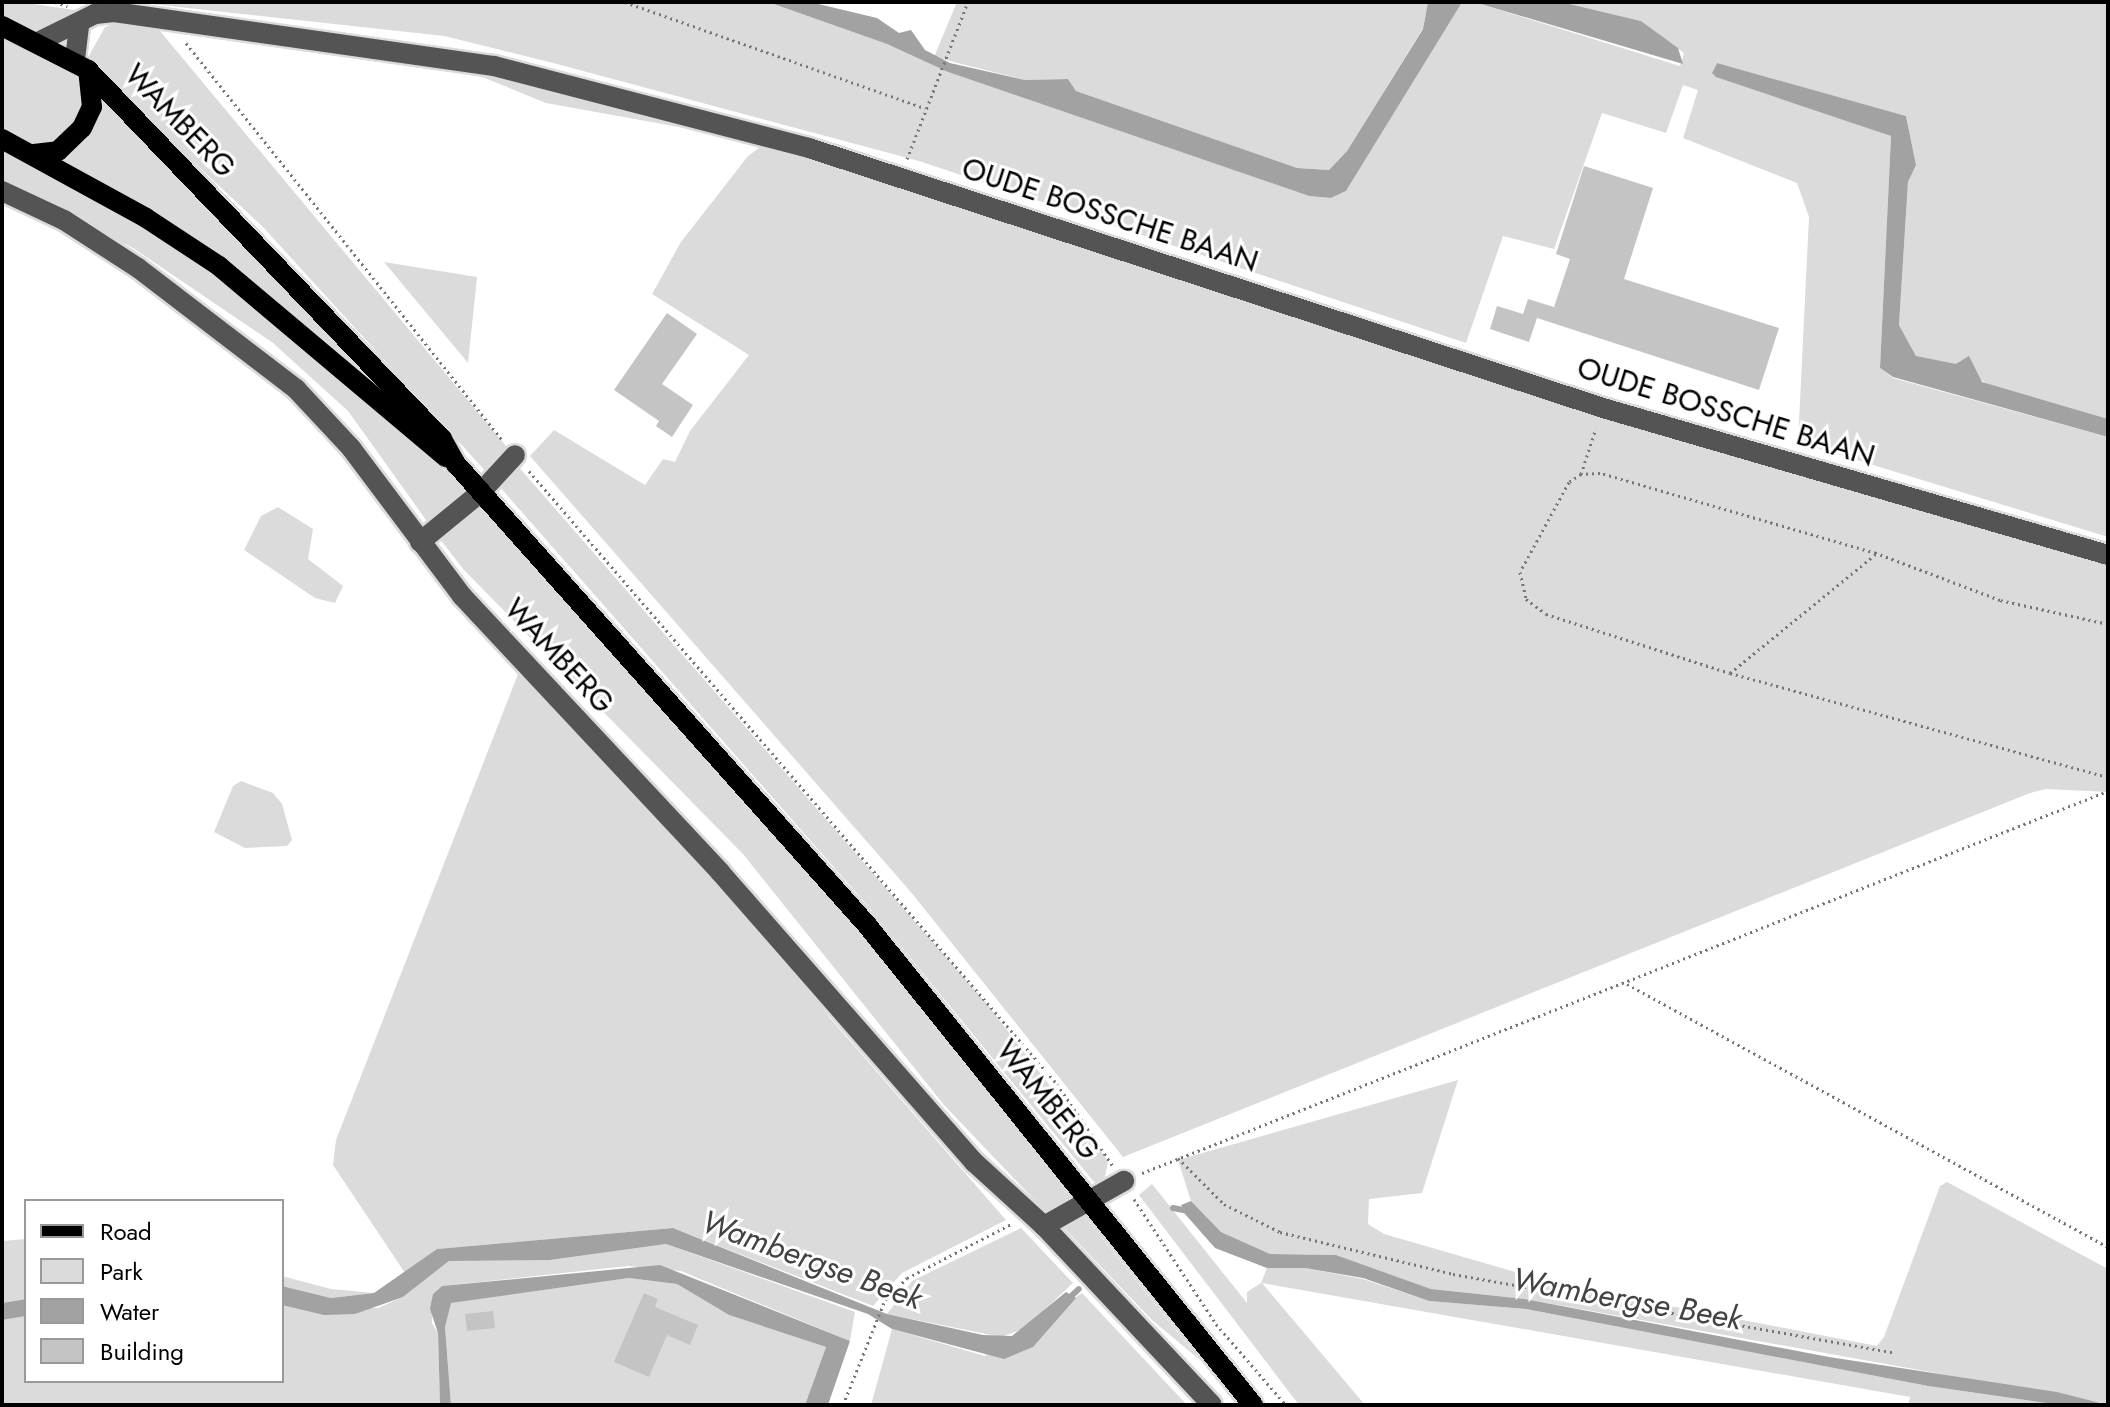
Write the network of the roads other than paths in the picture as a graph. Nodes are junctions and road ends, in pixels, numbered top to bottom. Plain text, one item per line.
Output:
1 (79, 24) junction
2 (2, 26) edge
3 (38, 42) junction
4 (82, 64) junction
5 (2, 139) edge
6 (34, 154) junction
7 (2, 191) edge
8 (515, 455) road end
9 (456, 464) junction
10 (481, 492) junction
11 (420, 542) junction
12 (2108, 555) edge
13 (1124, 1181) road end
14 (1089, 1197) junction
15 (1037, 1220) junction
16 (1212, 1405) edge
17 (1253, 1405) edge

1 - 3 street, OUDE BOSSCHE BAAN
1 - 4 street
1 - 12 street, OUDE BOSSCHE BAAN
2 - 3 main road, WAMBERG
3 - 4 main road, WAMBERG
4 - 6 main road
4 - 9 main road, WAMBERG
5 - 6 main road, WAMBERG
6 - 9 main road, WAMBERG
7 - 11 street, WAMBERG
8 - 10 street
9 - 10 main road, WAMBERG
10 - 11 street
10 - 14 main road, WAMBERG
11 - 15 street, WAMBERG
13 - 14 street
14 - 15 street, WAMBERG
14 - 17 main road, WAMBERG
15 - 16 street, WAMBERG

